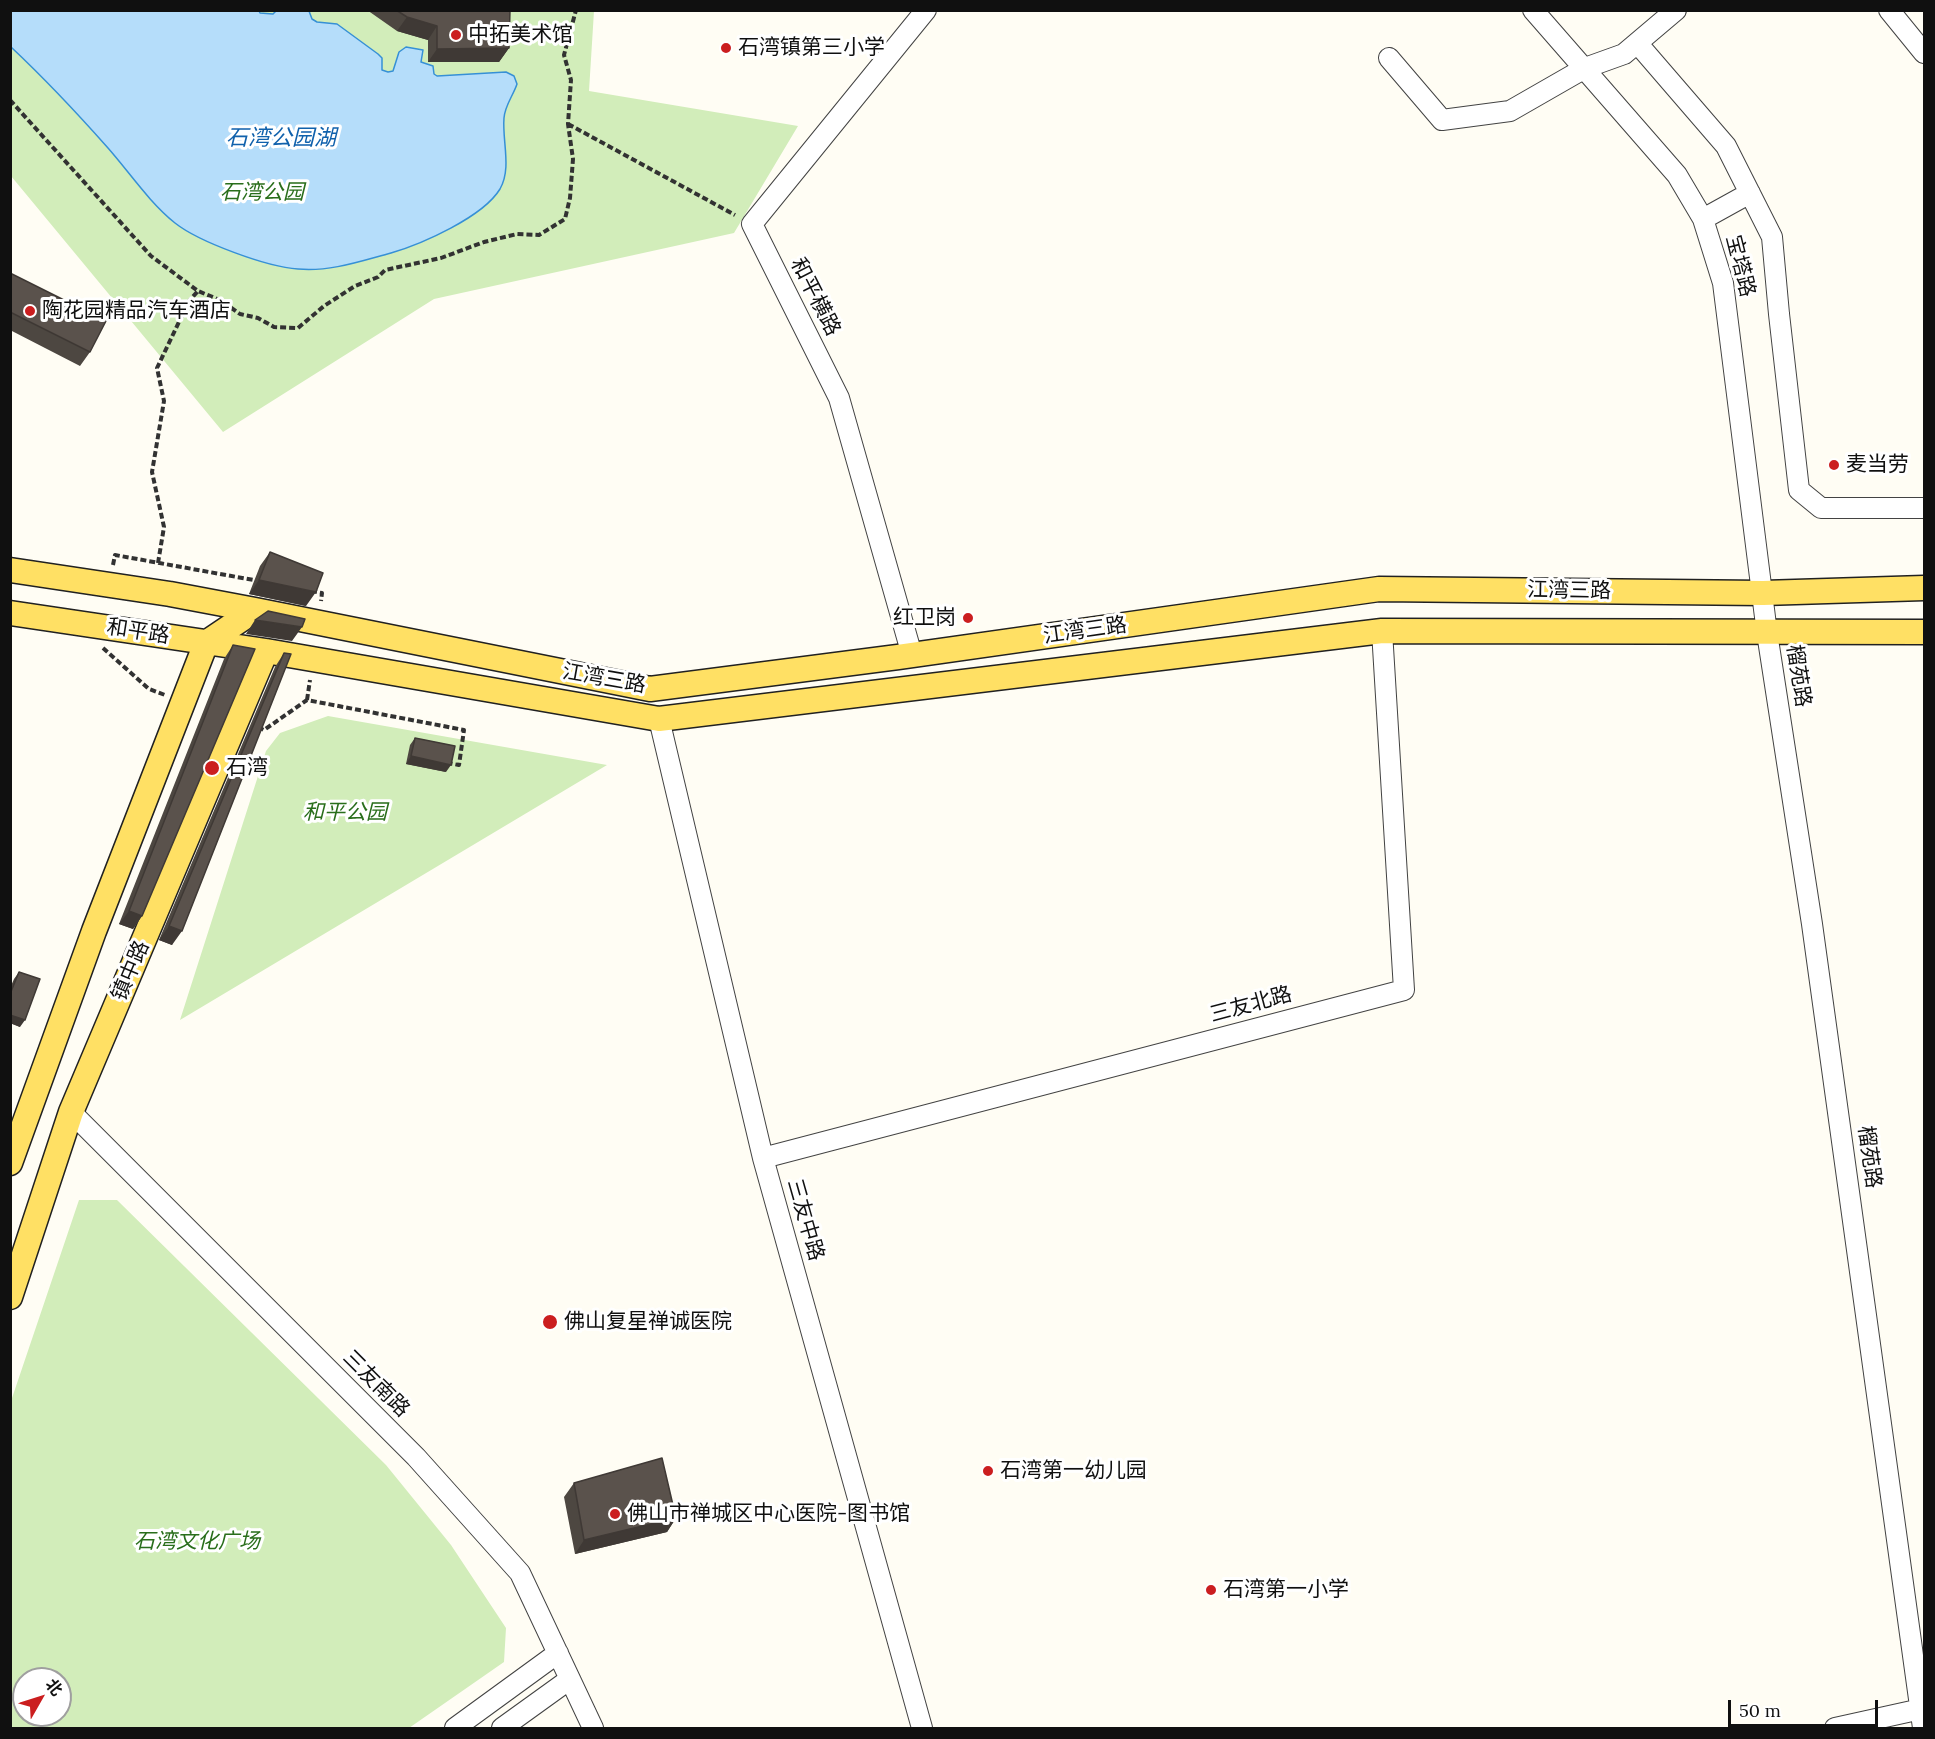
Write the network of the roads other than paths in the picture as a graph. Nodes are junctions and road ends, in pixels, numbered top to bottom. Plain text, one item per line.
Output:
1 (926, 10) edge
2 (1533, 10) edge
3 (1676, 10) edge
4 (1889, 10) edge
5 (1638, 44) junction
6 (1924, 53) edge
7 (1389, 57) dead end
8 (1585, 68) junction
9 (1750, 193) junction
10 (1703, 219) junction
11 (1924, 508) edge
12 (10, 570) edge
13 (1924, 588) edge
14 (1763, 592) junction
15 (255, 610) junction
16 (10, 613) edge
17 (1382, 631) junction
18 (1924, 632) edge
19 (1767, 633) junction
20 (206, 643) junction
21 (267, 651) junction
22 (912, 655) junction
23 (659, 719) junction
24 (71, 1112) junction
25 (763, 1158) junction
26 (10, 1163) edge
27 (10, 1297) edge
28 (558, 1653) junction
29 (570, 1679) junction
30 (1922, 1719) edge
31 (455, 1728) edge
32 (501, 1728) edge
33 (593, 1728) edge
34 (922, 1728) edge
35 (1835, 1728) edge

1 - 22 street, 和平横路
2 - 8 street, 宝塔路
3 - 5 street
4 - 6 street
5 - 8 street
5 - 9 street
7 - 8 street
8 - 10 street, 宝塔路
9 - 10 street
9 - 11 street
10 - 14 street, 宝塔路
12 - 15 main road, 和平路
13 - 14 main road, 江湾三路
14 - 19 street, 榴苑路
14 - 22 main road, 江湾三路
15 - 20 main road
15 - 21 main road
15 - 22 main road, 江湾三路
16 - 20 main road, 和平路
17 - 19 main road, 江湾三路
17 - 23 main road, 江湾三路
17 - 25 street, 三友北路
18 - 19 main road, 江湾三路
19 - 30 street, 榴苑路
20 - 21 main road, 和平路
20 - 26 main road
21 - 23 main road, 江湾三路
21 - 24 main road, 镇中路
23 - 25 street, 三友中路
24 - 27 main road, 镇中路
24 - 28 street, 三友南路
25 - 34 street, 三友中路
28 - 29 street, 三友南路
28 - 31 street
29 - 32 street
29 - 33 street, 三友南路
30 - 35 street

